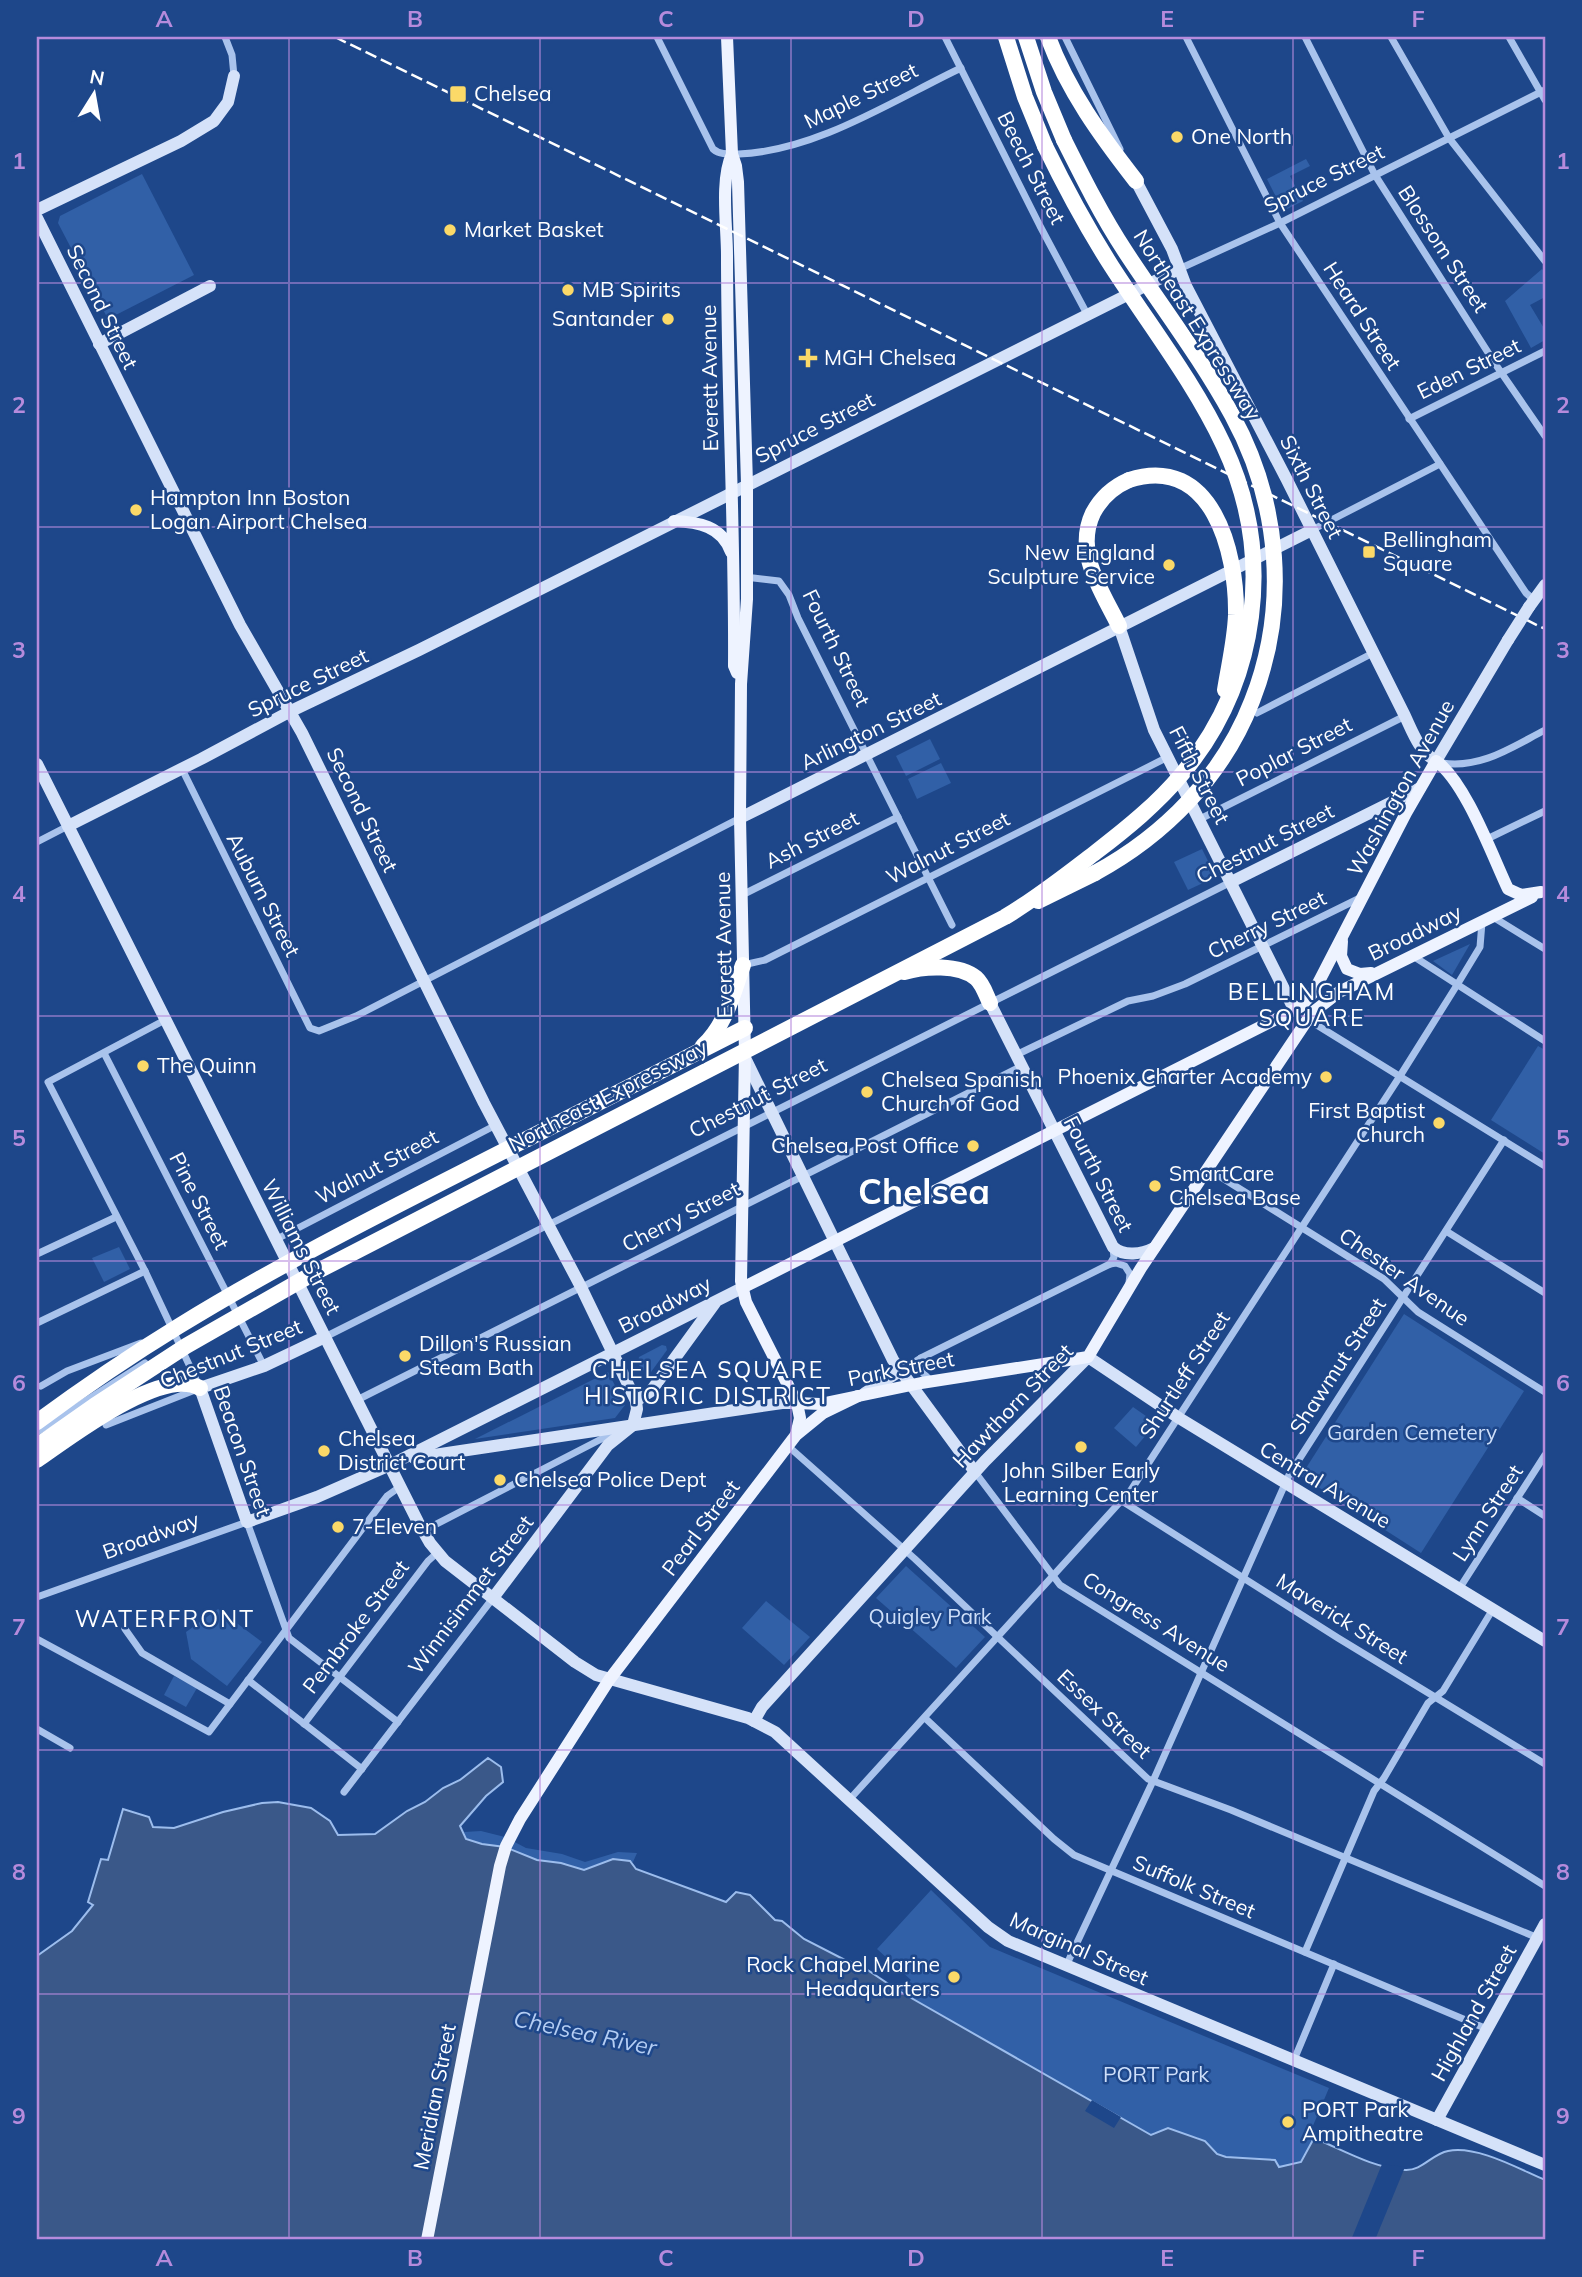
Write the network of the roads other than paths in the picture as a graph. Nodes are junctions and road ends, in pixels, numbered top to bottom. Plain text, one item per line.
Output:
1 (225, 37) edge
2 (657, 37) edge
3 (727, 37) edge
4 (945, 37) edge
5 (1005, 37) edge
6 (1027, 37) edge
7 (1048, 37) edge
8 (1065, 37) edge
9 (1186, 37) edge
10 (1305, 37) edge
11 (1391, 37) edge
12 (1509, 37) edge
13 (961, 68) junction
14 (234, 76) joint
15 (1544, 94) edge
16 (1449, 138) junction
17 (732, 154) junction
18 (1375, 175) junction
19 (1136, 181) junction
20 (37, 210) edge
21 (37, 218) edge
22 (1280, 223) junction
23 (1545, 261) edge
24 (1179, 269) junction
25 (209, 286) dead end
26 (1087, 314) junction
27 (99, 344) junction
28 (1545, 351) edge
29 (1502, 373) junction
30 (1409, 419) junction
31 (1545, 436) edge
32 (1440, 464) junction
33 (747, 484) junction
34 (732, 491) junction
35 (674, 521) junction
36 (1312, 530) junction
37 (733, 555) junction
38 (733, 577) junction
39 (748, 577) junction
40 (1545, 585) edge
41 (1531, 604) junction
42 (1119, 626) junction
43 (1373, 653) junction
44 (741, 684) junction
45 (289, 712) junction
46 (1222, 713) junction
47 (1257, 713) dead end
48 (1405, 716) junction
49 (1545, 730) edge
50 (866, 754) junction
51 (1168, 757) junction
52 (1436, 761) junction
53 (37, 764) edge
54 (182, 769) junction
55 (1420, 788) junction
56 (1545, 811) edge
57 (898, 817) junction
58 (740, 818) junction
59 (1199, 819) junction
60 (68, 826) junction
61 (1485, 840) junction
62 (37, 842) edge
63 (929, 878) junction
64 (1231, 882) junction
65 (1508, 889) junction
66 (1543, 891) edge
67 (742, 895) junction
68 (1363, 896) junction
69 (1488, 919) junction
70 (952, 925) dead end
71 (1342, 937) junction
72 (1263, 946) junction
73 (1545, 949) edge
74 (1413, 956) junction
75 (743, 964) junction
76 (1382, 971) junction
77 (425, 979) junction
78 (885, 979) junction
79 (1457, 985) junction
80 (990, 1003) junction
81 (1295, 1011) junction
82 (1307, 1019) junction
83 (165, 1020) junction
84 (745, 1028) junction
85 (319, 1031) joint
86 (1545, 1041) edge
87 (104, 1053) junction
88 (745, 1058) junction
89 (685, 1059) junction
90 (1019, 1061) junction
91 (1400, 1076) junction
92 (771, 1113) junction
93 (496, 1125) junction
94 (743, 1126) junction
95 (1055, 1132) junction
96 (1504, 1140) junction
97 (1545, 1166) edge
98 (1208, 1169) junction
99 (802, 1176) junction
100 (742, 1206) junction
101 (116, 1217) junction
102 (548, 1224) junction
103 (1301, 1227) junction
104 (1446, 1231) junction
105 (275, 1240) junction
106 (835, 1242) junction
107 (1112, 1245) junction
108 (1154, 1248) junction
109 (37, 1254) edge
110 (1110, 1264) junction
111 (145, 1271) junction
112 (581, 1287) junction
113 (742, 1288) junction
114 (1127, 1290) junction
115 (1545, 1293) edge
116 (1402, 1298) junction
117 (717, 1300) junction
118 (37, 1324) edge
119 (174, 1329) junction
120 (325, 1336) junction
121 (180, 1342) junction
122 (612, 1353) junction
123 (1088, 1357) junction
124 (921, 1358) junction
125 (264, 1366) junction
126 (900, 1371) junction
127 (933, 1381) junction
128 (909, 1385) junction
129 (41, 1386) dead end
130 (200, 1388) junction
131 (1545, 1392) edge
132 (858, 1396) junction
133 (357, 1400) junction
134 (636, 1401) junction
135 (797, 1404) junction
136 (1179, 1418) junction
137 (37, 1422) edge
138 (633, 1425) junction
139 (457, 1431) junction
140 (37, 1432) edge
141 (792, 1441) junction
142 (37, 1446) edge
143 (465, 1450) junction
144 (1545, 1455) edge
145 (37, 1460) edge
146 (390, 1465) junction
147 (975, 1472) junction
148 (1285, 1483) junction
149 (401, 1486) junction
150 (1517, 1498) junction
151 (1122, 1501) junction
152 (1545, 1516) edge
153 (247, 1522) junction
154 (423, 1531) junction
155 (904, 1550) junction
156 (437, 1553) junction
157 (1053, 1576) junction
158 (1243, 1578) junction
159 (1460, 1589) junction
160 (37, 1597) edge
161 (493, 1598) junction
162 (1493, 1609) junction
163 (125, 1629) dead end
164 (285, 1632) junction
165 (998, 1637) junction
166 (37, 1639) edge
167 (1545, 1641) edge
168 (1200, 1673) junction
169 (340, 1676) junction
170 (248, 1680) junction
171 (609, 1680) junction
172 (1436, 1697) junction
173 (230, 1704) junction
174 (925, 1718) junction
175 (754, 1721) junction
176 (398, 1722) junction
177 (304, 1724) junction
178 (37, 1729) edge
179 (70, 1748) dead end
180 (1545, 1764) edge
181 (362, 1769) junction
182 (1153, 1781) junction
183 (1380, 1784) junction
184 (344, 1793) dead end
185 (849, 1800) junction
186 (1345, 1857) junction
187 (1111, 1871) junction
188 (1545, 1886) edge
189 (1545, 1924) edge
190 (1538, 1938) junction
191 (1305, 1952) junction
192 (481, 1961) joint
193 (1334, 1964) junction
194 (1066, 1966) junction
195 (1487, 2029) junction
196 (1294, 2060) junction
197 (1437, 2120) junction
198 (1545, 2165) edge
199 (427, 2240) edge

1 - 14 street
2 - 17 street
3 - 17 main road, Everett Avenue
4 - 13 street, Beech Street
5 - 46 highway, Northeast Expressway, bridge
6 - 78 highway, Northeast Expressway, bridge
7 - 19 highway
8 - 19 street, Sixth Street
9 - 22 street, Heard Street
10 - 18 street, Blossom Street
11 - 16 street
12 - 15 street
13 - 17 street, Maple Street
13 - 26 street, Beech Street
14 - 20 street
15 - 16 street, Spruce Street
16 - 18 street, Spruce Street
16 - 23 street
17 - 33 main road, Everett Avenue
17 - 34 main road, Everett Avenue
18 - 22 street, Spruce Street
18 - 29 street, Blossom Street
19 - 24 street, Sixth Street
21 - 27 street, Second Street
22 - 24 street, Spruce Street
22 - 30 street, Heard Street
24 - 26 street, Spruce Street
24 - 36 street, Sixth Street
25 - 27 street
26 - 33 street, Spruce Street
27 - 45 street, Second Street
28 - 29 street, Eden Street
29 - 30 street, Eden Street
29 - 31 street, Blossom Street
30 - 32 street, Heard Street
32 - 36 street, Arlington Street
32 - 41 street, Heard Street
33 - 34 street, Spruce Street
33 - 39 main road, Everett Avenue
34 - 35 street, Spruce Street
34 - 37 main road, Everett Avenue
35 - 37 main road
35 - 45 street, Spruce Street
36 - 42 street, Arlington Street
36 - 43 street, Sixth Street
37 - 38 main road, Everett Avenue
38 - 39 street, Fourth Street
38 - 44 main road, Everett Avenue
39 - 44 main road, Everett Avenue
39 - 50 street, Fourth Street
40 - 41 street, Washington Avenue
41 - 52 street, Washington Avenue, bridge
42 - 46 highway, bridge
42 - 50 street, Arlington Street
42 - 51 street, Fifth Street
43 - 47 street
43 - 48 street, Sixth Street
44 - 58 main road, Everett Avenue
45 - 54 street, Spruce Street
45 - 77 street, Second Street
46 - 142 highway, Northeast Expressway, bridge
48 - 52 street, Sixth Street
48 - 59 street, Poplar Street
49 - 52 street
50 - 57 street, Fourth Street
50 - 58 street, Arlington Street
51 - 59 street, Fifth Street
51 - 63 street, Walnut Street
52 - 55 main road, Washington Avenue
52 - 61 main road
53 - 60 street, Williams Street
54 - 60 street, Spruce Street
54 - 85 street, Auburn Street
55 - 64 street, Chestnut Street
55 - 68 main road, Washington Avenue
56 - 61 street
57 - 63 street, Fourth Street
57 - 67 street, Ash Street
58 - 67 main road, Everett Avenue
58 - 77 street, Arlington Street
59 - 64 street, Fifth Street
60 - 62 street
60 - 83 street, Williams Street
61 - 65 main road
63 - 70 street, Fourth Street
63 - 75 street, Walnut Street
64 - 72 street, Fifth Street
64 - 80 street, Chestnut Street
65 - 66 main road
65 - 69 main road
66 - 69 main road, Broadway
67 - 75 main road, Everett Avenue
68 - 71 main road, Washington Avenue
68 - 72 street, Cherry Street
69 - 73 street
69 - 74 main road, Broadway
69 - 79 street, Shurtleff Street
71 - 76 main road
71 - 81 main road, Washington Avenue
72 - 81 street, Fifth Street
72 - 90 street, Cherry Street
74 - 76 main road, Broadway
74 - 79 street
75 - 84 main road, Everett Avenue
75 - 89 highway
76 - 82 main road, Broadway
77 - 85 street, Arlington Street
77 - 93 street, Second Street
78 - 80 highway
78 - 142 highway, Northeast Expressway, bridge
79 - 86 street
79 - 91 street, Shurtleff Street
80 - 90 street, Fourth Street
80 - 92 street, Chestnut Street
81 - 95 main road, Broadway
82 - 91 street
82 - 98 main road, Hawthorn Street
83 - 87 street
83 - 105 street, Williams Street
84 - 88 main road, Everett Avenue
84 - 89 highway
87 - 101 street, Beacon Street
87 - 125 street, Pine Street
88 - 92 street, Congress Avenue
88 - 94 main road, Everett Avenue
89 - 137 highway, bridge
90 - 95 street, Fourth Street
90 - 99 street, Cherry Street
91 - 96 street
91 - 103 street, Shurtleff Street
92 - 94 street, Chestnut Street
92 - 99 street, Congress Avenue
93 - 102 street, Second Street
93 - 105 street, Walnut Street
94 - 100 main road, Everett Avenue
94 - 102 street, Chestnut Street
95 - 106 main road, Broadway
95 - 107 street, Fourth Street
96 - 97 street
96 - 104 street, Shawmut Street
98 - 103 street, Chester Avenue
98 - 108 main road, Hawthorn Street
99 - 100 street, Cherry Street
99 - 106 street, Congress Avenue
100 - 112 street, Cherry Street
100 - 113 main road, Everett Avenue
101 - 109 street
101 - 111 street, Beacon Street
102 - 112 street, Second Street
102 - 120 street, Chestnut Street
103 - 116 street, Chester Avenue
103 - 136 street, Shurtleff Street
104 - 115 street
104 - 116 street, Shawmut Street
105 - 120 street, Williams Street
106 - 113 main road, Broadway
106 - 126 street, Congress Avenue
107 - 108 street, Fourth Street
107 - 110 street
108 - 114 main road, Hawthorn Street
110 - 114 street
110 - 124 street, Pearl Street
111 - 118 street
111 - 119 street, Beacon Street
112 - 122 street, Second Street
112 - 133 street, Cherry Street
113 - 117 street, Broadway
113 - 135 main road
114 - 123 main road, Hawthorn Street
116 - 131 street, Chester Avenue
116 - 148 street, Shawmut Street
117 - 122 street, Broadway
117 - 134 street
119 - 121 street, Beacon Street
119 - 129 street
120 - 125 street, Chestnut Street
120 - 133 street, Williams Street
121 - 130 street, Beacon Street
121 - 140 street
122 - 134 street, Second Street
122 - 139 street, Broadway
123 - 127 main road, Park Street
123 - 136 street, Central Avenue
123 - 147 street, Hawthorn Street
124 - 126 street, Pearl Street
124 - 127 street
125 - 130 street, Chestnut Street
126 - 128 street, Congress Avenue
126 - 132 street, Pearl Street
127 - 128 main road, Park Street
128 - 132 main road, Park Street
128 - 147 street, Congress Avenue
130 - 145 highway
130 - 153 street, Beacon Street
132 - 135 main road, Park Street
132 - 141 main road, Pearl Street
133 - 146 street, Williams Street
134 - 138 street
135 - 138 street, Park Street
135 - 141 main road
136 - 148 street, Central Avenue
136 - 151 street, Shurtleff Street
138 - 143 street, Park Street
138 - 154 street
138 - 161 street, Winnisimmet Street
139 - 143 street
139 - 146 street, Broadway
141 - 155 street, Essex Street
141 - 171 main road, Pearl Street
143 - 146 street, Park Street
144 - 150 street, Lynn Street
146 - 149 street, Williams Street
146 - 153 street, Broadway
147 - 155 street, Hawthorn Street
147 - 157 street, Congress Avenue
148 - 158 street, Shawmut Street
148 - 159 street, Central Avenue
149 - 154 street, Williams Street
149 - 164 street
150 - 152 street
150 - 159 street, Lynn Street
151 - 157 street, Shurtleff Street
151 - 158 street, Maverick Street
153 - 160 street, Broadway
153 - 164 street, Beacon Street
154 - 156 street, Williams Street
155 - 165 street, Essex Street
155 - 175 street, Hawthorn Street
156 - 161 street, Williams Street
156 - 169 street, Pembroke Street
157 - 165 street, Shurtleff Street
157 - 168 street, Congress Avenue
158 - 168 street, Shawmut Street
158 - 172 street, Maverick Street
159 - 162 street, Central Avenue
161 - 171 street, Williams Street
161 - 176 street, Winnisimmet Street
162 - 167 street, Central Avenue
162 - 172 street
163 - 173 street
164 - 169 street
164 - 170 street
165 - 174 street, Shurtleff Street
165 - 182 street, Essex Street
166 - 173 street
168 - 182 street, Shawmut Street
168 - 183 street, Congress Avenue
169 - 176 street
169 - 177 street, Pembroke Street
170 - 173 street
170 - 177 street
171 - 175 street, Marginal Street
171 - 192 main road, Pearl Street
172 - 180 street, Maverick Street
172 - 183 street
174 - 185 street, Shurtleff Street
174 - 187 street, Suffolk Street
175 - 185 street, Marginal Street
176 - 181 street, Winnisimmet Street
177 - 181 street
178 - 179 street
181 - 184 street, Winnisimmet Street
182 - 186 street, Essex Street
182 - 187 street, Shawmut Street
183 - 186 street
183 - 188 street, Congress Avenue
185 - 194 street, Marginal Street
186 - 190 street, Essex Street
186 - 191 street
187 - 191 street, Suffolk Street
187 - 194 street, Shawmut Street
189 - 190 street, Highland Street
190 - 195 street, Highland Street
191 - 193 street, Suffolk Street
192 - 199 main road, Meridian Street
193 - 195 street, Suffolk Street
193 - 196 street
194 - 196 street, Marginal Street
195 - 197 street, Highland Street
196 - 197 street, Marginal Street
197 - 198 street, Marginal Street

